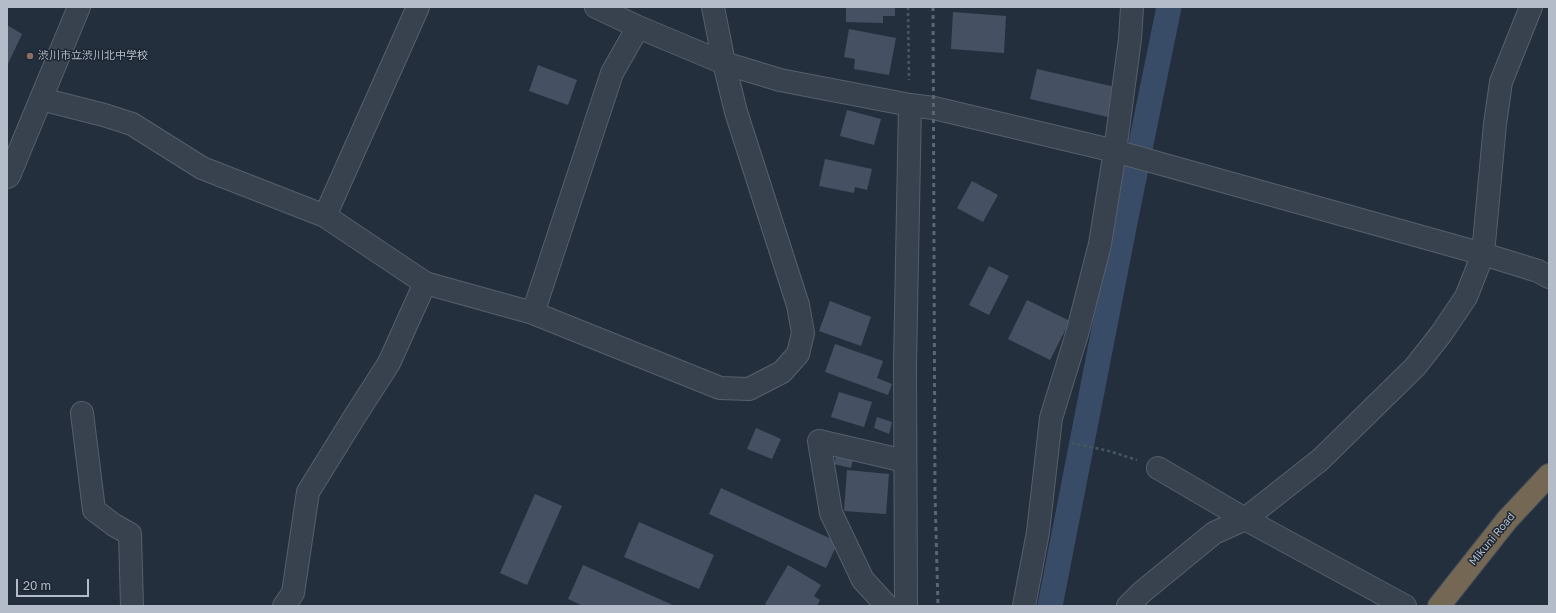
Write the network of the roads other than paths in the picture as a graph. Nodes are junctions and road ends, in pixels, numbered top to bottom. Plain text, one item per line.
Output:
1 (79, 7) edge
2 (418, 7) edge
3 (596, 7) edge
4 (713, 7) edge
5 (1132, 7) edge
6 (1532, 7) edge
7 (638, 27) junction
8 (724, 63) junction
9 (41, 99) junction
10 (910, 106) junction
11 (1121, 153) junction
12 (7, 177) edge
13 (325, 216) junction
14 (1483, 254) junction
15 (1549, 277) edge
16 (425, 283) junction
17 (533, 313) junction
18 (82, 414) dead end
19 (905, 461) junction
20 (1158, 468) road end
21 (1549, 476) edge
22 (1245, 519) junction
23 (132, 606) edge
24 (284, 606) edge
25 (887, 606) edge
26 (906, 606) edge
27 (1024, 606) edge
28 (1128, 606) edge
29 (1405, 606) edge
30 (1439, 606) edge

1 - 9 street
2 - 13 street
3 - 7 street
4 - 8 street
5 - 11 street
6 - 14 street
7 - 8 street
7 - 17 street
8 - 10 street
8 - 17 street
9 - 12 street
9 - 13 street
10 - 11 street
10 - 19 street
11 - 14 street
11 - 27 street
13 - 16 street
14 - 15 street
14 - 22 street
16 - 17 street
16 - 24 street
18 - 23 street
19 - 25 street
19 - 26 street
20 - 22 street
21 - 30 highway, Mikuni Road
22 - 28 street
22 - 29 street

